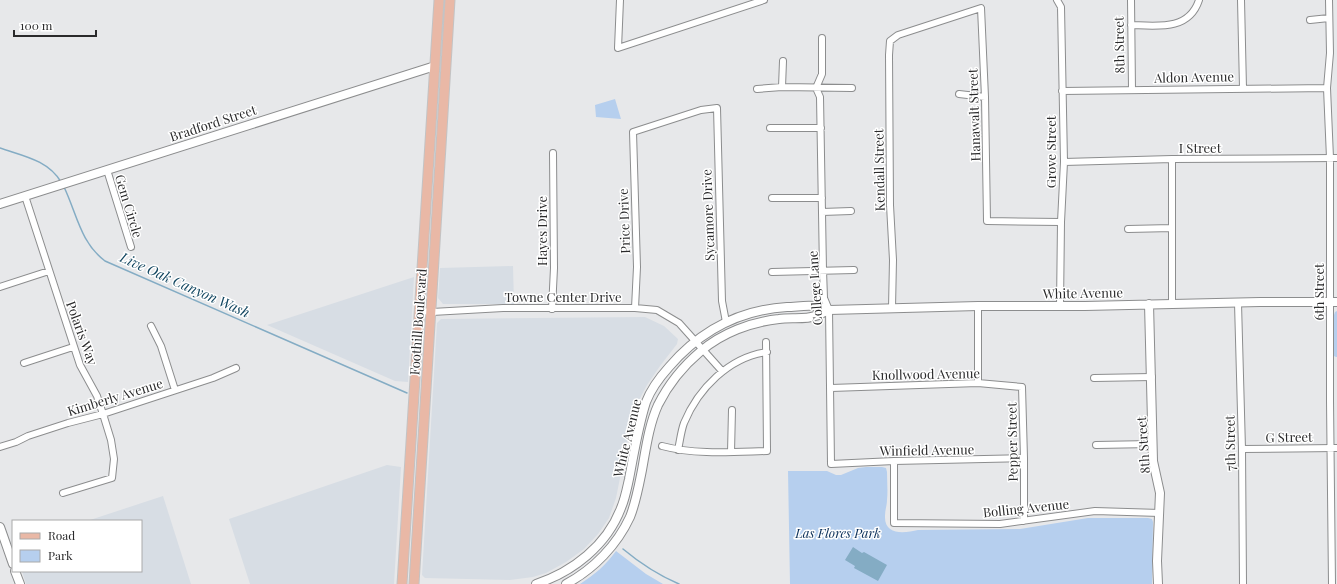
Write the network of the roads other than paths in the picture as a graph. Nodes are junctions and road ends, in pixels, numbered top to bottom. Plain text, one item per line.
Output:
1 (439, 0) edge
2 (450, 0) edge
3 (620, 0) edge
4 (764, 0) edge
5 (1057, 0) edge
6 (1131, 0) edge
7 (1199, 0) edge
8 (1241, 0) edge
9 (1329, 0) edge
10 (1329, 18) junction
11 (1310, 20) dead end
12 (1131, 25) junction
13 (898, 35) joint
14 (822, 38) dead end
15 (783, 61) dead end
16 (434, 66) junction
17 (782, 87) junction
18 (757, 88) dead end
19 (816, 88) junction
20 (852, 88) dead end
21 (1243, 88) junction
22 (1327, 88) junction
23 (1132, 89) junction
24 (1062, 90) junction
25 (959, 94) dead end
26 (985, 96) junction
27 (716, 108) joint
28 (770, 128) dead end
29 (821, 128) junction
30 (553, 153) dead end
31 (1334, 158) edge
32 (1172, 159) junction
33 (1064, 162) junction
34 (107, 170) junction
35 (25, 196) junction
36 (772, 198) dead end
37 (822, 198) junction
38 (0, 204) edge
39 (851, 211) dead end
40 (822, 212) junction
41 (1061, 222) junction
42 (1172, 228) junction
43 (1128, 229) dead end
44 (131, 247) dead end
45 (823, 270) junction
46 (854, 270) dead end
47 (49, 271) junction
48 (772, 272) dead end
49 (0, 287) edge
50 (1238, 303) junction
51 (1333, 303) edge
52 (1149, 304) junction
53 (1172, 304) junction
54 (978, 306) junction
55 (1060, 306) junction
56 (635, 308) junction
57 (892, 308) junction
58 (552, 309) junction
59 (829, 310) junction
60 (420, 311) junction
61 (432, 312) junction
62 (726, 322) junction
63 (151, 326) dead end
64 (694, 342) junction
65 (766, 342) dead end
66 (73, 347) junction
67 (702, 350) junction
68 (767, 352) junction
69 (24, 363) dead end
70 (236, 368) dead end
71 (722, 371) junction
72 (1152, 377) junction
73 (1094, 378) dead end
74 (978, 383) junction
75 (1022, 387) joint
76 (831, 388) junction
77 (175, 390) junction
78 (732, 410) dead end
79 (104, 414) junction
80 (1152, 444) junction
81 (1096, 445) dead end
82 (662, 446) dead end
83 (0, 447) edge
84 (1334, 448) edge
85 (1242, 449) junction
86 (678, 450) junction
87 (731, 452) junction
88 (1024, 458) junction
89 (894, 461) junction
90 (831, 464) joint
91 (63, 493) dead end
92 (1160, 513) junction
93 (1024, 521) junction
94 (0, 527) edge
95 (12, 561) edge
96 (15, 572) edge
97 (563, 573) junction
98 (17, 583) edge
99 (402, 584) edge
100 (414, 584) edge
101 (536, 584) edge
102 (567, 584) edge
103 (1158, 584) edge
104 (1243, 584) edge
105 (1332, 584) edge

1 - 16 main road, Foothill Boulevard
2 - 61 main road, Foothill Boulevard
3 - 4 street
5 - 24 street, Grove Street
6 - 12 street, 8th Street
7 - 12 street
8 - 21 street
9 - 10 street, 6th Street
10 - 11 street
10 - 22 street, 6th Street
12 - 23 street, 8th Street
13 - 26 street, Hanawalt Street
13 - 57 street, Kendall Street
14 - 19 street
15 - 17 street
16 - 34 main road, Bradford Street
16 - 60 main road, Foothill Boulevard
17 - 18 street
17 - 19 street
19 - 20 street
19 - 29 street, College Lane
21 - 22 street, Aldon Avenue
21 - 23 street, Aldon Avenue
22 - 31 street, 6th Street
23 - 24 street, Aldon Avenue
24 - 33 street, Grove Street
25 - 26 street
26 - 41 street, Hanawalt Street
27 - 56 street, Price Drive
27 - 62 street, Sycamore Drive
28 - 29 street
29 - 37 street, College Lane
30 - 58 street, Hayes Drive
31 - 32 street, I Street
31 - 51 street, 6th Street
32 - 33 street, I Street
32 - 42 street
33 - 41 street, Grove Street
34 - 35 main road, Bradford Street
34 - 44 street, Gem Circle
35 - 38 main road, Bradford Street
35 - 47 street, Polaris Way
36 - 37 street
37 - 40 street, College Lane
39 - 40 street
40 - 45 street, College Lane
41 - 55 street, Grove Street
42 - 43 street
42 - 53 street
45 - 46 street
45 - 48 street
45 - 59 street, College Lane
47 - 49 street
47 - 66 street, Polaris Way
50 - 51 main road, White Avenue
50 - 53 main road, White Avenue
50 - 85 street, 7th Street
51 - 84 street, 6th Street
52 - 53 main road, White Avenue
52 - 55 main road, White Avenue
52 - 72 main road, 8th Street
54 - 55 main road, White Avenue
54 - 57 main road, White Avenue
54 - 74 street
56 - 58 street, Towne Center Drive
56 - 64 street, Towne Center Drive
57 - 59 main road, White Avenue
58 - 61 street, Towne Center Drive
59 - 62 main road, White Avenue
59 - 67 main road, White Avenue
59 - 76 street, College Lane
60 - 61 street, Towne Center Drive
60 - 99 main road, Foothill Boulevard
61 - 100 main road, Foothill Boulevard
62 - 64 main road, White Avenue
63 - 77 street
64 - 67 street, Towne Center Drive
64 - 97 main road, White Avenue
65 - 68 street
66 - 69 street
66 - 79 street, Polaris Way
67 - 71 street, Towne Center Drive
67 - 102 main road, White Avenue
68 - 71 street
68 - 87 street
70 - 77 street, Kimberly Avenue
71 - 86 street
72 - 73 street
72 - 80 main road, 8th Street
74 - 75 street, Knollwood Avenue
74 - 76 street, Knollwood Avenue
75 - 88 street, Pepper Street
76 - 90 street, College Lane
77 - 79 street, Kimberly Avenue
78 - 87 street
79 - 83 street, Kimberly Avenue
79 - 91 street, Polaris Way
80 - 81 street
80 - 92 main road, 8th Street
82 - 86 street
84 - 85 street, G Street
84 - 105 street, 6th Street
85 - 104 street, 7th Street
86 - 87 street
88 - 89 street, Winfield Avenue
88 - 93 street, Pepper Street
89 - 90 street, Winfield Avenue
89 - 93 street, Bolling Avenue
92 - 93 street, Bolling Avenue
92 - 103 main road, 8th Street
94 - 95 main road
96 - 98 main road
97 - 101 main road, White Avenue
97 - 102 street

